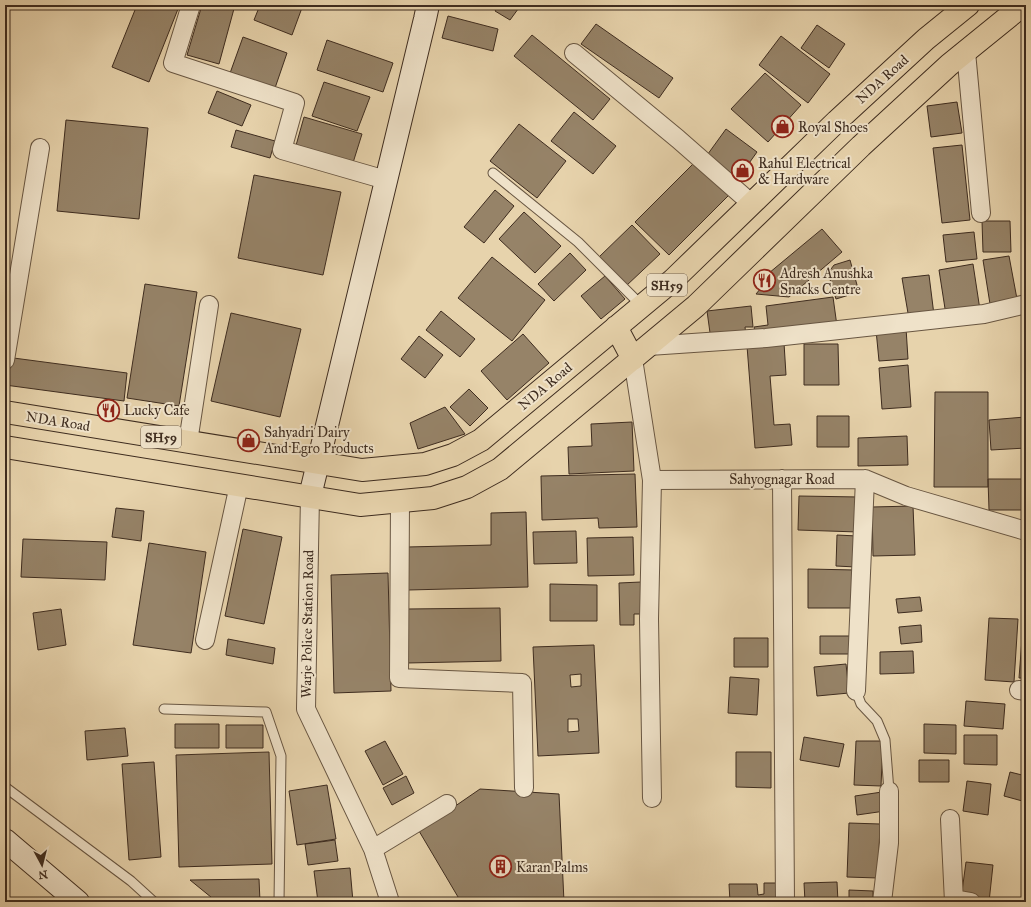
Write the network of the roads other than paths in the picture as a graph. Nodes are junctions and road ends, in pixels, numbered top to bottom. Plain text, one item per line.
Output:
1 (191, 5) edge
2 (428, 5) edge
3 (968, 5) edge
4 (1023, 5) edge
5 (966, 52) junction
6 (574, 53) dead end
7 (40, 148) dead end
8 (493, 173) dead end
9 (386, 180) junction
10 (752, 204) junction
11 (981, 213) dead end
12 (1026, 304) edge
13 (209, 305) dead end
14 (642, 306) junction
15 (616, 327) junction
16 (641, 352) junction
17 (5, 360) edge
18 (5, 412) edge
19 (188, 442) junction
20 (5, 447) edge
21 (318, 463) junction
22 (782, 479) junction
23 (865, 479) junction
24 (652, 480) junction
25 (239, 485) junction
26 (310, 496) junction
27 (400, 502) junction
28 (1026, 532) edge
29 (205, 640) dead end
30 (856, 691) joint
31 (164, 709) dead end
32 (5, 787) edge
33 (524, 788) dead end
34 (889, 791) joint
35 (652, 798) dead end
36 (447, 804) dead end
37 (950, 819) dead end
38 (5, 840) edge
39 (373, 849) junction
40 (954, 901) edge
41 (78, 902) edge
42 (154, 902) edge
43 (279, 902) edge
44 (390, 902) edge
45 (785, 902) edge
46 (882, 902) edge
47 (971, 902) edge

1 - 9 street
2 - 9 street
3 - 10 main road, NDA Road / SH59
4 - 5 main road, SH59
5 - 11 street
5 - 16 main road, SH59
6 - 10 street
7 - 17 street
8 - 14 lane
9 - 21 street
10 - 14 main road, NDA Road / SH59
12 - 16 street
13 - 19 street
14 - 15 main road, NDA Road / SH59
15 - 16 main road
15 - 21 main road, NDA Road / SH59
16 - 24 street
16 - 27 main road, SH59
18 - 19 main road, NDA Road / SH59
19 - 21 main road, NDA Road / SH59
20 - 25 main road, SH59
21 - 26 street
22 - 23 street, Sahyognagar Road
22 - 24 street, Sahyognagar Road
22 - 45 street
23 - 28 street, Sahyognagar Road
23 - 30 street
24 - 35 street
25 - 26 main road, SH59
25 - 29 street
26 - 27 main road, SH59
26 - 39 street, Warje Police Station Road
27 - 33 street
30 - 34 lane
31 - 43 lane
32 - 42 lane
34 - 46 street
36 - 39 street
37 - 40 street
38 - 41 street
39 - 44 street, Warje Police Station Road
40 - 47 street

